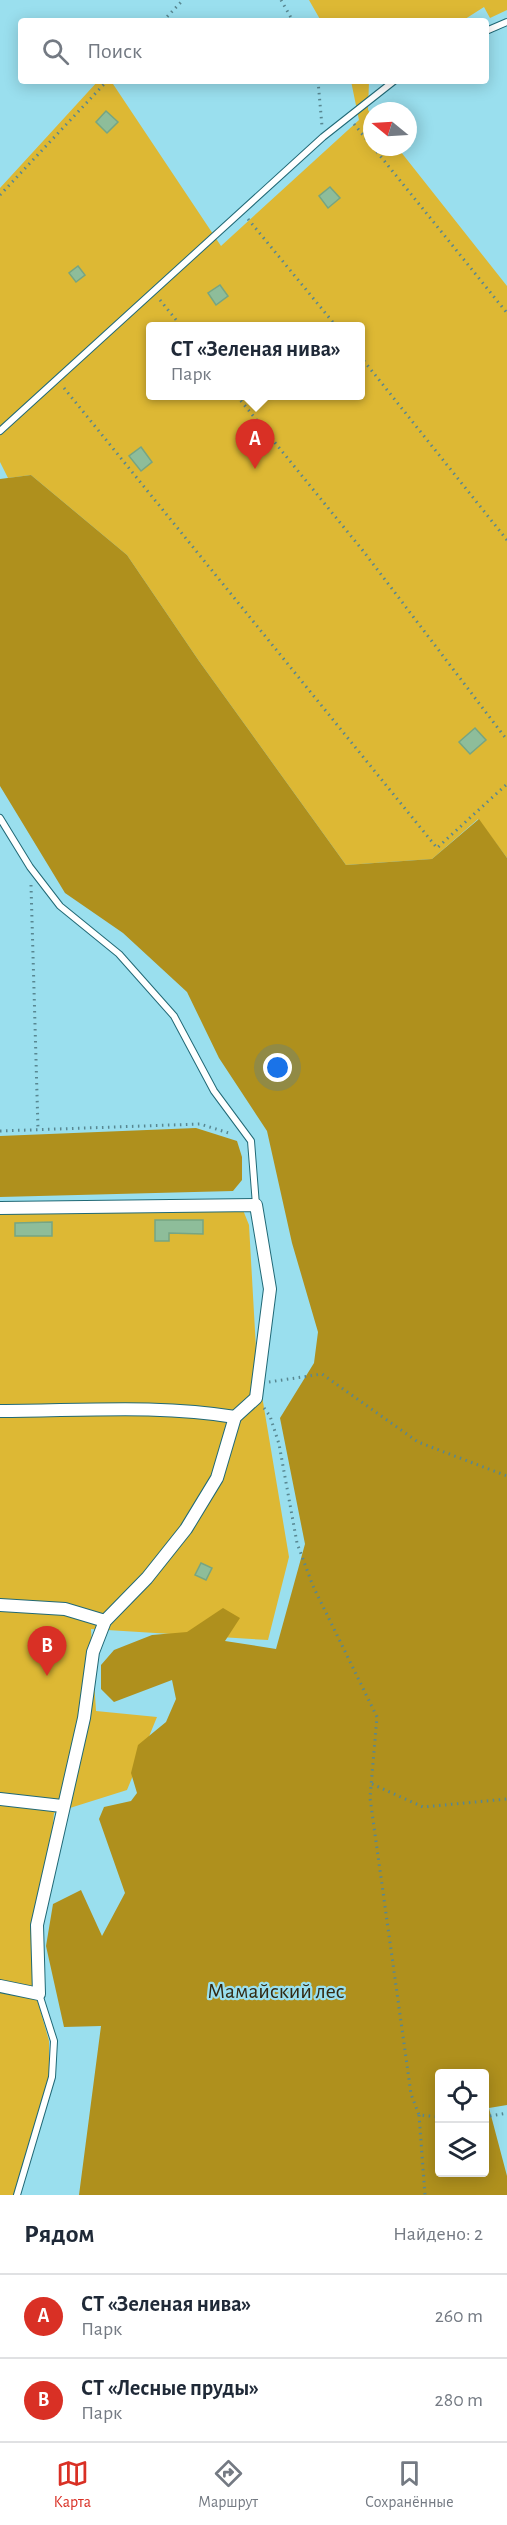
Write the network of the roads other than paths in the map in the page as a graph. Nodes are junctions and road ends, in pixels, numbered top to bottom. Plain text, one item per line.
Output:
1 (507, 22) edge
2 (489, 30) edge
3 (390, 84) edge
4 (0, 431) edge
5 (0, 818) edge
6 (256, 1205) junction
7 (0, 1208) edge
8 (0, 1411) edge
9 (235, 1417) junction
10 (0, 1605) edge
11 (105, 1621) junction
12 (0, 1799) edge
13 (62, 1806) junction
14 (0, 1986) edge
15 (39, 1994) junction
16 (17, 2195) edge

1 - 2 lane
3 - 4 lane
5 - 6 lane
6 - 7 street
6 - 9 street
8 - 9 street
9 - 11 street
10 - 11 street
11 - 13 street
12 - 13 street
13 - 15 street
14 - 15 street
15 - 16 lane

